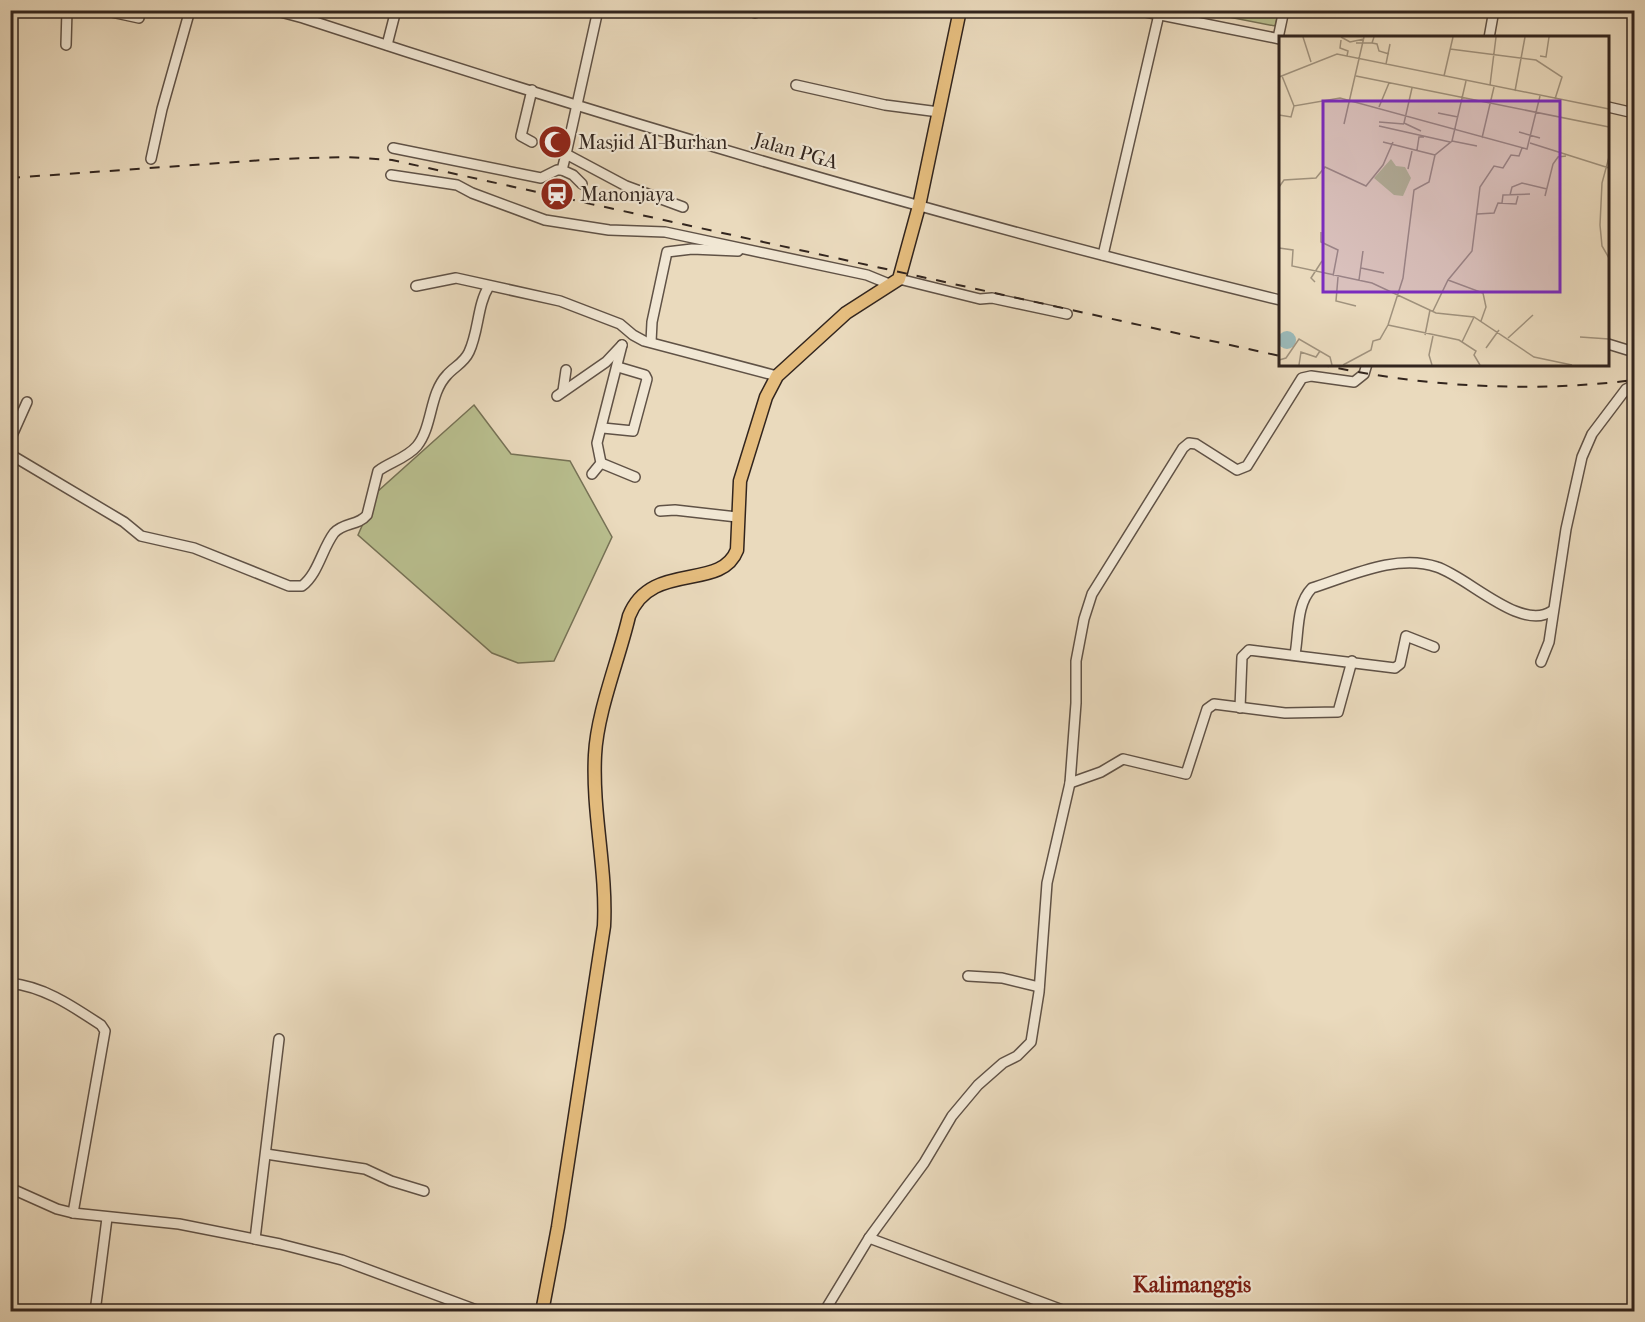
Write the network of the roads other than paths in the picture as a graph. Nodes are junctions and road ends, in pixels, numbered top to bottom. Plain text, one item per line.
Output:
1 (67, 10) edge
2 (102, 10) edge
3 (190, 10) edge
4 (273, 10) edge
5 (396, 10) edge
6 (598, 10) edge
7 (960, 10) edge
8 (1136, 10) edge
9 (1284, 10) edge
10 (1494, 10) edge
11 (1160, 13) edge
12 (139, 18) dead end
13 (1280, 36) edge
14 (1489, 36) edge
15 (1279, 39) edge
16 (66, 45) dead end
17 (387, 45) junction
18 (796, 85) dead end
19 (532, 90) junction
20 (577, 105) junction
21 (1609, 107) edge
22 (939, 112) junction
23 (1635, 113) edge
24 (532, 142) dead end
25 (393, 148) dead end
26 (566, 154) junction
27 (151, 159) dead end
28 (562, 170) junction
29 (391, 175) dead end
30 (582, 184) dead end
31 (919, 206) junction
32 (683, 207) dead end
33 (746, 251) junction
34 (1102, 255) junction
35 (894, 281) junction
36 (416, 286) dead end
37 (489, 286) junction
38 (1279, 299) edge
39 (1067, 314) dead end
40 (633, 335) junction
41 (651, 342) junction
42 (1609, 344) edge
43 (622, 345) junction
44 (1635, 352) edge
45 (1366, 366) edge
46 (618, 367) junction
47 (566, 370) dead end
48 (777, 376) junction
49 (1635, 385) edge
50 (27, 402) dead end
51 (603, 428) junction
52 (10, 440) edge
53 (11, 457) edge
54 (601, 463) junction
55 (592, 474) dead end
56 (635, 477) dead end
57 (660, 511) dead end
58 (737, 517) junction
59 (1552, 611) junction
60 (1434, 647) dead end
61 (1295, 654) junction
62 (1352, 661) junction
63 (1541, 662) dead end
64 (1240, 708) junction
65 (1070, 783) junction
66 (968, 976) dead end
67 (10, 983) edge
68 (1039, 987) junction
69 (279, 1039) dead end
70 (266, 1154) junction
71 (10, 1188) edge
72 (424, 1191) dead end
73 (74, 1214) junction
74 (107, 1218) junction
75 (869, 1238) junction
76 (255, 1239) junction
77 (95, 1311) edge
78 (482, 1311) edge
79 (542, 1311) edge
80 (824, 1311) edge
81 (1068, 1311) edge

1 - 16 street
2 - 12 street
3 - 27 street
4 - 17 street, Jalan PGA
5 - 17 street
6 - 20 street
7 - 22 main road
8 - 11 street
9 - 13 street
10 - 14 street
11 - 15 street
11 - 34 street
17 - 19 street, Jalan PGA
18 - 22 street
19 - 20 street, Jalan PGA
19 - 24 street
20 - 26 street
20 - 31 street, Jalan PGA
21 - 23 street
22 - 31 main road
25 - 28 street
26 - 28 street
26 - 32 street
28 - 30 street
29 - 33 street
31 - 34 street, Jalan PGA
31 - 35 main road
33 - 35 street
33 - 41 street
34 - 38 street, Jalan PGA
35 - 39 street
35 - 48 main road
36 - 37 street
37 - 40 street
37 - 53 street
40 - 41 street
40 - 43 street
41 - 48 street
42 - 44 street
43 - 46 street
43 - 47 street
45 - 65 street
46 - 51 street
46 - 51 street
48 - 58 main road
49 - 59 street
50 - 52 street
51 - 54 street
54 - 55 street
54 - 56 street
57 - 58 street
58 - 79 main road
59 - 61 street
59 - 63 street
60 - 62 street
61 - 62 street
61 - 64 street
62 - 64 street
64 - 65 street
65 - 68 street
66 - 68 street
67 - 73 street
68 - 75 street
69 - 70 street
70 - 72 street
70 - 76 street
71 - 73 street
73 - 74 street
74 - 76 street
74 - 77 street
75 - 80 street
75 - 81 street
76 - 78 street

